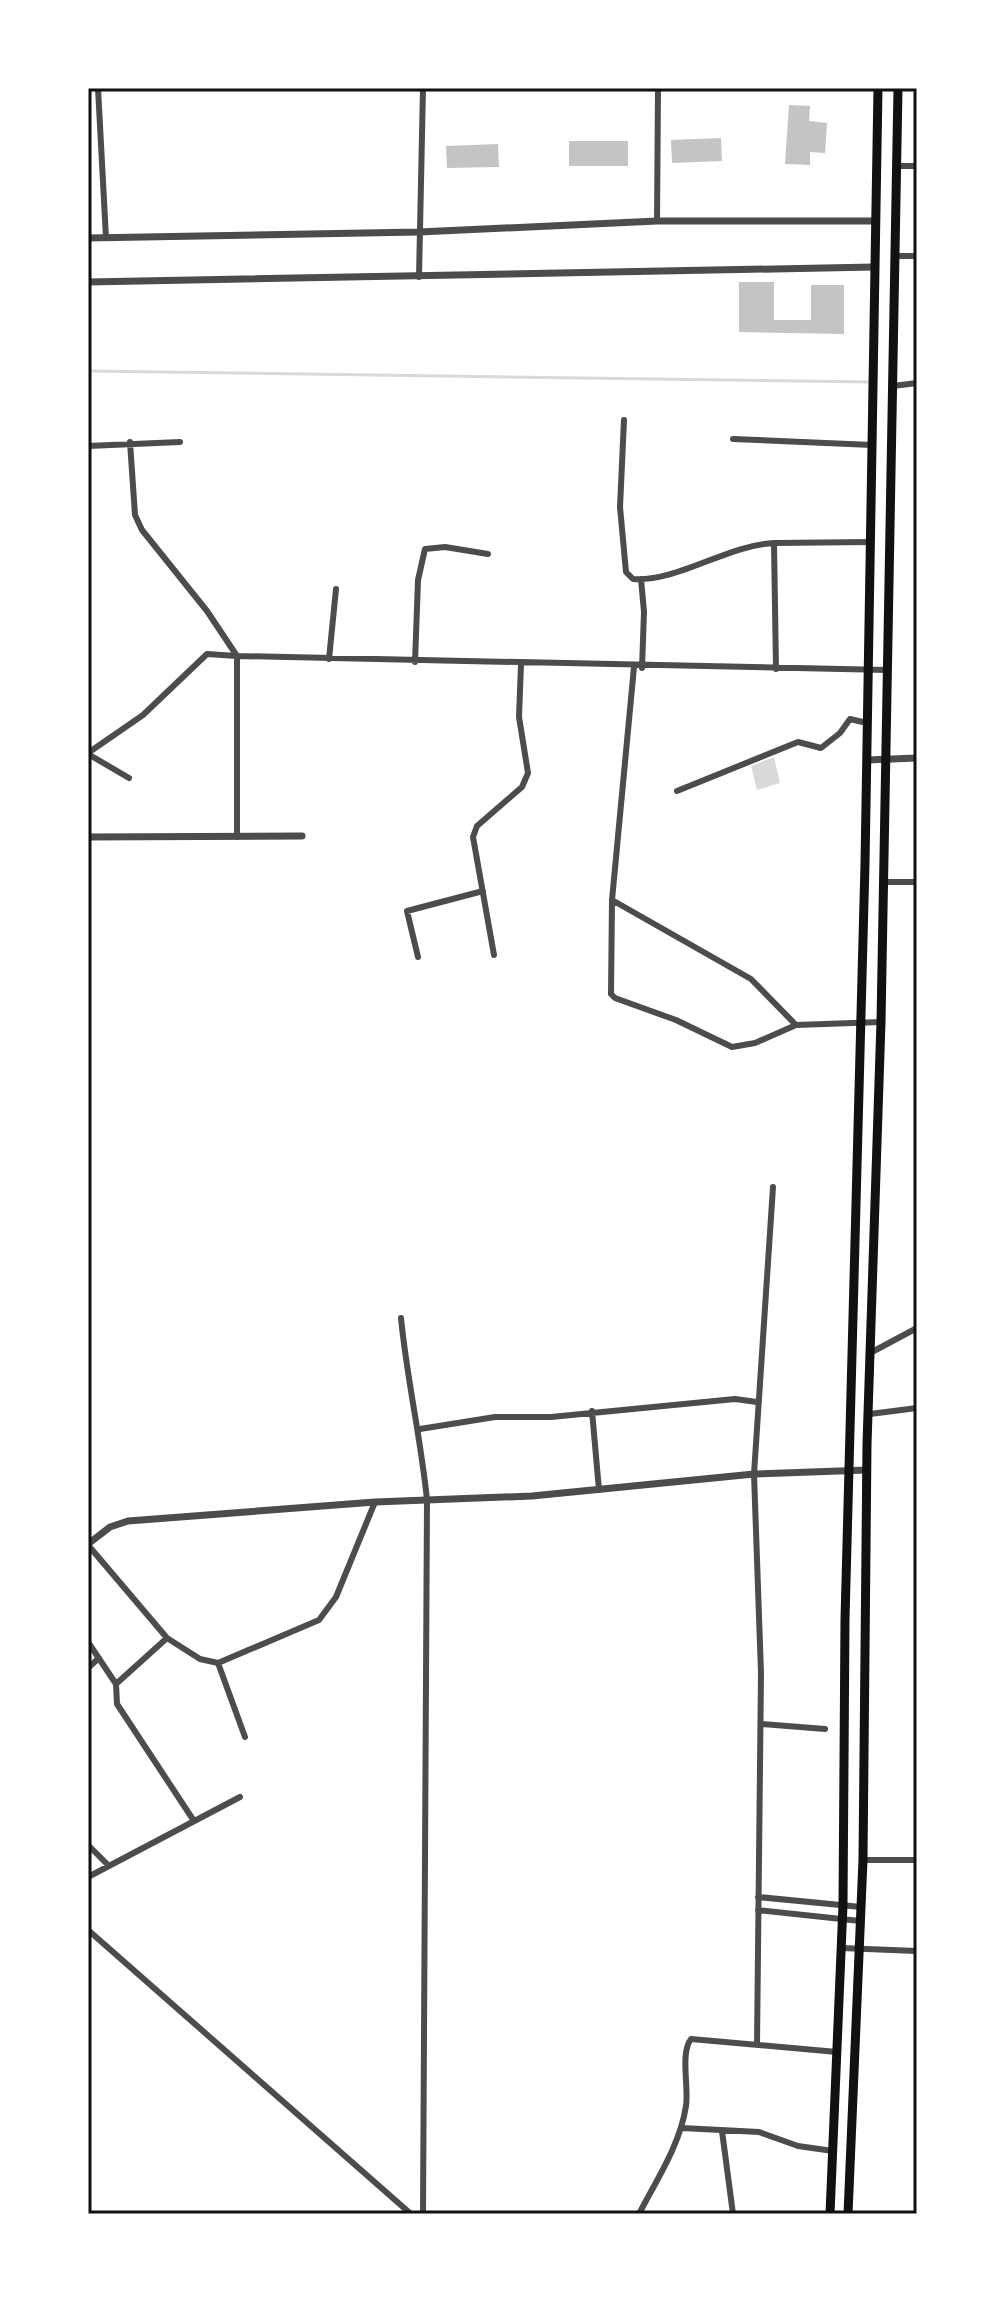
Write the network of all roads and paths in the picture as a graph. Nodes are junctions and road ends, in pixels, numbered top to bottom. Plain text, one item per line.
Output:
1 (98, 88) edge
2 (423, 88) edge
3 (658, 88) edge
4 (878, 88) edge
5 (898, 88) edge
6 (897, 166) junction
7 (917, 166) edge
8 (657, 221) junction
9 (875, 221) junction
10 (419, 232) junction
11 (88, 238) edge
12 (106, 238) junction
13 (896, 256) junction
14 (917, 256) edge
15 (874, 267) junction
16 (419, 277) junction
17 (88, 282) edge
18 (917, 383) edge
19 (893, 386) junction
20 (624, 420) dead end
21 (733, 439) dead end
22 (130, 442) junction
23 (180, 442) dead end
24 (872, 445) junction
25 (88, 446) edge
26 (871, 542) junction
27 (774, 543) junction
28 (488, 554) dead end
29 (641, 579) junction
30 (336, 589) dead end
31 (237, 656) junction
32 (329, 659) junction
33 (415, 662) junction
34 (521, 664) junction
35 (634, 667) junction
36 (642, 668) junction
37 (776, 669) junction
38 (868, 670) junction
39 (887, 670) junction
40 (867, 723) junction
41 (88, 753) edge
42 (917, 758) edge
43 (867, 760) junction
44 (886, 760) junction
45 (129, 778) dead end
46 (677, 791) dead end
47 (302, 836) dead end
48 (88, 837) edge
49 (237, 837) junction
50 (884, 882) junction
51 (917, 882) edge
52 (483, 891) junction
53 (612, 900) junction
54 (494, 955) dead end
55 (418, 957) dead end
56 (881, 1022) junction
57 (861, 1023) junction
58 (796, 1025) junction
59 (773, 1187) dead end
60 (401, 1318) dead end
61 (917, 1328) edge
62 (872, 1352) junction
63 (757, 1402) junction
64 (917, 1408) edge
65 (592, 1411) junction
66 (870, 1414) junction
67 (420, 1429) junction
68 (849, 1470) junction
69 (867, 1470) junction
70 (754, 1474) junction
71 (599, 1490) junction
72 (427, 1500) junction
73 (375, 1502) junction
74 (88, 1544) edge
75 (167, 1638) junction
76 (88, 1642) edge
77 (99, 1658) junction
78 (218, 1663) junction
79 (88, 1668) edge
80 (116, 1684) junction
81 (761, 1724) junction
82 (825, 1729) dead end
83 (245, 1737) dead end
84 (240, 1797) dead end
85 (194, 1821) junction
86 (88, 1845) edge
87 (863, 1860) junction
88 (917, 1860) edge
89 (109, 1866) junction
90 (88, 1877) edge
91 (758, 1897) junction
92 (843, 1905) junction
93 (861, 1907) junction
94 (758, 1910) junction
95 (842, 1920) junction
96 (860, 1921) junction
97 (88, 1930) edge
98 (841, 1948) junction
99 (860, 1949) junction
100 (917, 1951) edge
101 (757, 2045) junction
102 (837, 2052) junction
103 (682, 2128) junction
104 (722, 2131) junction
105 (833, 2151) junction
106 (411, 2214) edge
107 (423, 2214) edge
108 (639, 2214) edge
109 (733, 2214) edge
110 (830, 2214) edge
111 (848, 2214) edge

1 - 12 street
2 - 10 street
3 - 8 street
4 - 9 main road
5 - 6 main road
6 - 7 street
6 - 13 main road
8 - 9 street
8 - 10 street
9 - 15 main road
10 - 12 street
10 - 16 street
11 - 12 street
13 - 14 street
13 - 19 main road
15 - 16 street
15 - 24 main road
16 - 17 street
18 - 19 street
19 - 39 main road
20 - 29 street
21 - 24 street
22 - 23 street
22 - 25 street
22 - 31 street
24 - 26 main road
26 - 27 street
26 - 38 main road
27 - 29 street
27 - 37 street
28 - 33 street
29 - 36 street
30 - 32 street
31 - 32 street
31 - 41 street
31 - 49 street
32 - 33 street
33 - 34 street
34 - 35 street
34 - 52 street
35 - 36 street
35 - 53 street
36 - 37 street
37 - 38 street
38 - 39 street
38 - 40 main road
39 - 44 main road
40 - 43 main road
40 - 46 street
41 - 45 street
42 - 44 street
43 - 44 street
43 - 57 main road
44 - 50 main road
47 - 49 street
48 - 49 street
50 - 51 street
50 - 56 main road
52 - 54 street
52 - 55 street
53 - 58 street
53 - 58 street
56 - 57 street
56 - 62 main road
57 - 58 street
57 - 68 main road
59 - 63 street
60 - 67 street
61 - 62 street
62 - 66 main road
63 - 65 street
63 - 70 street
64 - 66 street
65 - 67 street
65 - 71 street
66 - 69 main road
67 - 72 street
68 - 69 street
68 - 70 street
68 - 92 main road
69 - 87 main road
70 - 71 street
70 - 81 street
71 - 72 street
72 - 73 street
72 - 107 street
73 - 74 street
73 - 78 street
74 - 75 street
75 - 78 street
75 - 80 street
76 - 77 street
77 - 79 street
77 - 80 street
78 - 83 street
80 - 85 street
81 - 82 street
81 - 91 street
84 - 85 street
85 - 89 street
86 - 89 street
87 - 88 street
87 - 93 main road
89 - 90 street
91 - 92 street
91 - 94 street
92 - 93 street
92 - 95 main road
93 - 96 main road
94 - 95 street
94 - 101 street
95 - 96 street
95 - 98 main road
96 - 99 main road
97 - 106 street
98 - 99 street
98 - 102 main road
99 - 100 street
99 - 111 main road
101 - 102 street
101 - 103 street
102 - 105 main road
103 - 104 street
103 - 108 street
104 - 105 street
104 - 109 street
105 - 110 main road

